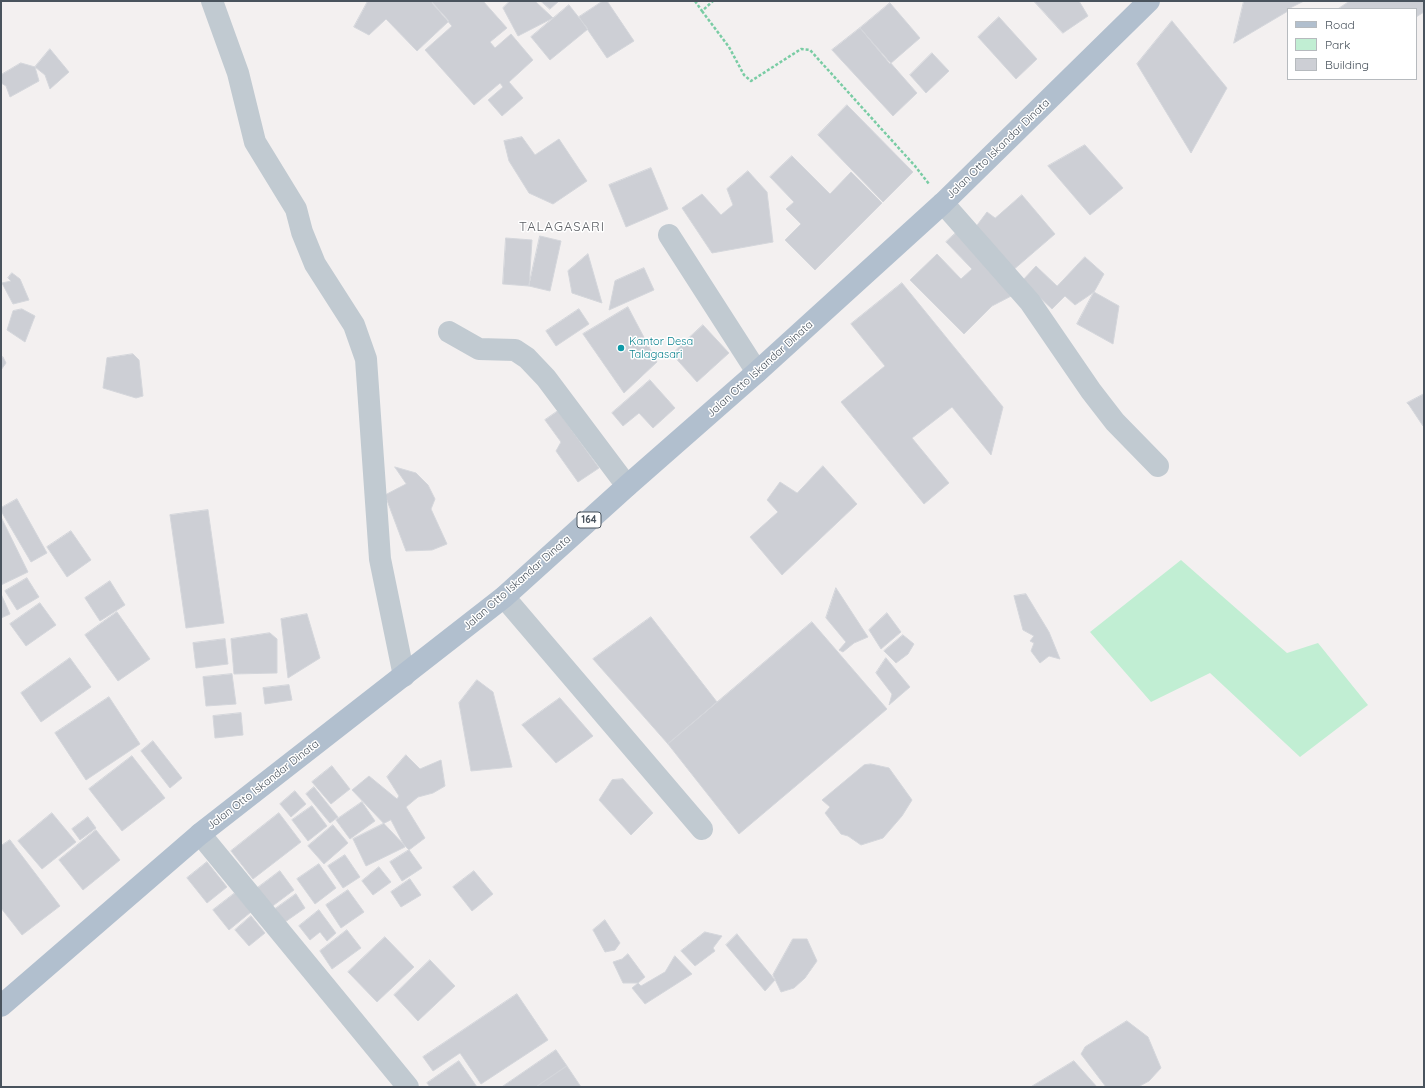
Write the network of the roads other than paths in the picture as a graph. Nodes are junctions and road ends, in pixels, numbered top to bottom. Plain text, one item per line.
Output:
1 (212, 1) edge
2 (1148, 1) edge
3 (943, 202) junction
4 (669, 234) dead end
5 (449, 332) dead end
6 (757, 372) junction
7 (1158, 466) dead end
8 (627, 486) junction
9 (504, 597) junction
10 (404, 676) junction
11 (702, 829) dead end
12 (200, 834) junction
13 (3, 998) edge
14 (408, 1087) edge

1 - 10 street
2 - 3 main road, Jalan Otto Iskandar Dinata / 164
3 - 6 main road, Jalan Otto Iskandar Dinata / 164
3 - 7 street
4 - 6 street
5 - 8 street
6 - 8 main road, Jalan Otto Iskandar Dinata / 164
8 - 9 main road, Jalan Otto Iskandar Dinata / 164
9 - 10 main road, Jalan Otto Iskandar Dinata / 164
9 - 11 street
10 - 12 main road, Jalan Otto Iskandar Dinata / 164
12 - 13 main road, Jalan Otto Iskandar Dinata / 164
12 - 14 street

